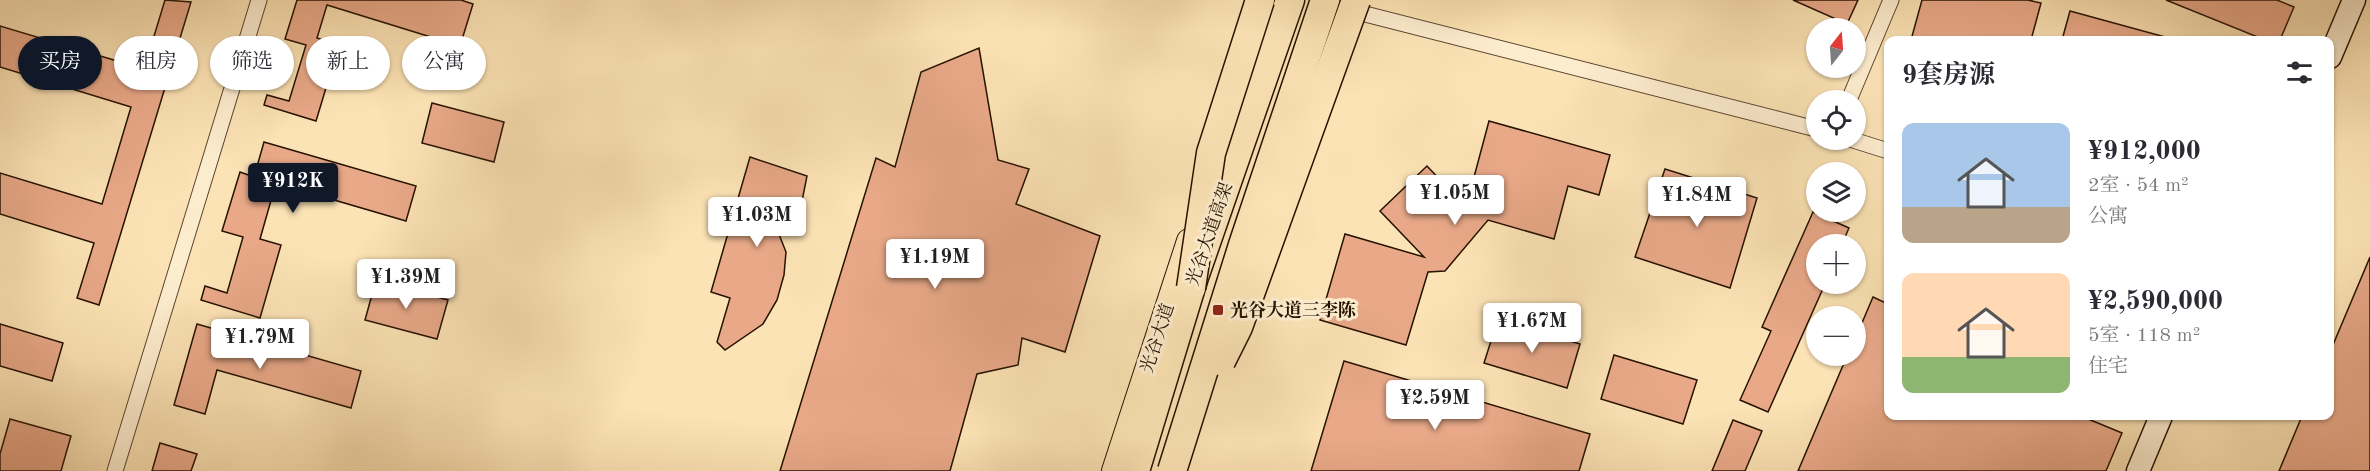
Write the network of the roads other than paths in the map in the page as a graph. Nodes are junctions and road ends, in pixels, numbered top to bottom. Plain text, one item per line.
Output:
1 (259, 0) edge
2 (1260, 0) edge
3 (1269, 0) edge
4 (1311, 0) edge
5 (1356, 0) edge
6 (1891, 0) edge
7 (2339, 0) edge
8 (2354, 0) edge
9 (2324, 36) edge
10 (2334, 48) edge
11 (1852, 90) edge
12 (1806, 126) edge
13 (1866, 144) edge
14 (1884, 150) edge
15 (1191, 288) junction
16 (2159, 420) edge
17 (1185, 430) junction
18 (115, 471) edge
19 (1114, 471) edge
20 (1135, 471) edge
21 (1168, 471) edge
22 (1173, 471) edge
23 (2138, 471) edge

1 - 18 street
2 - 15 highway, bridge
3 - 19 main road, 光谷大道
4 - 12 street
4 - 15 highway, 光谷大道高架, bridge
4 - 17 highway, 光谷大道高架, bridge
4 - 21 main road
5 - 17 highway, bridge
6 - 11 street
7 - 9 street
8 - 10 street
13 - 14 street
15 - 20 highway, 光谷大道高架
16 - 23 street
17 - 22 highway, 光谷大道高架, bridge

